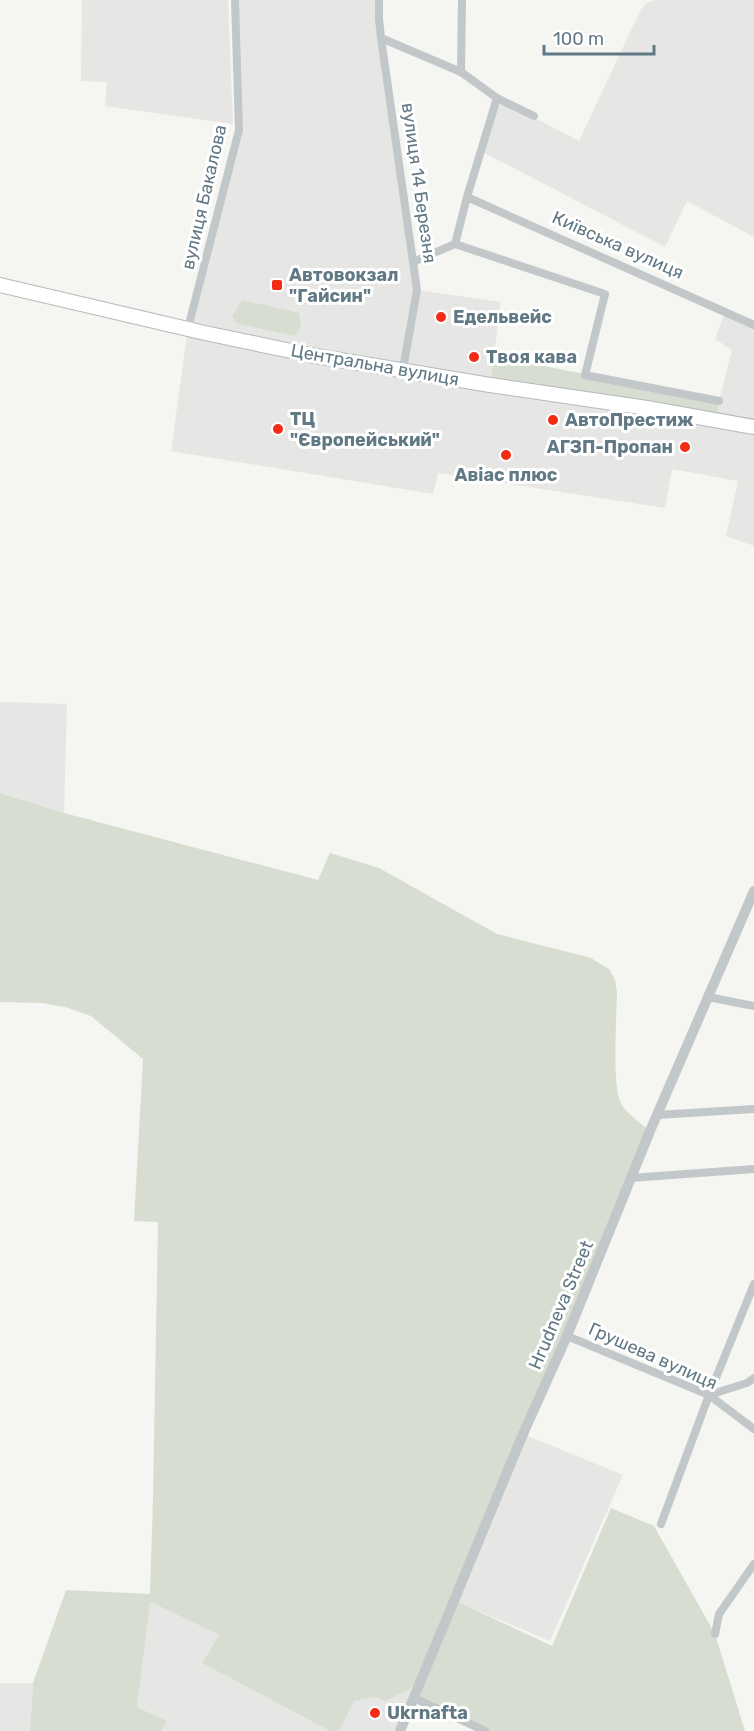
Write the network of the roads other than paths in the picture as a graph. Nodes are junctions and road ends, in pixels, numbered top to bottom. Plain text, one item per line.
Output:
1 (236, 0) edge
2 (379, 0) edge
3 (462, 0) edge
4 (381, 38) junction
5 (461, 72) junction
6 (497, 98) junction
7 (534, 116) dead end
8 (467, 197) junction
9 (455, 244) junction
10 (413, 262) junction
11 (0, 285) edge
12 (754, 326) edge
13 (188, 328) junction
14 (403, 369) junction
15 (719, 400) dead end
16 (754, 427) edge
17 (754, 891) edge
18 (751, 906) edge
19 (708, 997) junction
20 (754, 1006) edge
21 (754, 1109) edge
22 (657, 1115) junction
23 (754, 1169) edge
24 (631, 1178) junction
25 (754, 1284) edge
26 (567, 1336) junction
27 (754, 1378) edge
28 (709, 1395) junction
29 (754, 1429) edge
30 (661, 1524) dead end
31 (754, 1564) edge
32 (716, 1634) dead end
33 (414, 1698) junction
34 (400, 1731) edge
35 (485, 1731) edge

1 - 13 street, вулиця Бакалова
2 - 4 street, вулиця 14 Березня
3 - 5 street
4 - 5 street
4 - 10 street, вулиця 14 Березня
5 - 6 street
6 - 7 street
6 - 8 street
8 - 9 street
8 - 12 street, Київська вулиця
9 - 10 street
9 - 15 street
10 - 14 street, вулиця 14 Березня
11 - 13 highway, Центральна вулиця
13 - 14 highway, Центральна вулиця
14 - 16 highway, Центральна вулиця
17 - 18 street, Hrudneva Street
18 - 19 street, Hrudneva Street
19 - 20 street
19 - 22 street, Hrudneva Street
21 - 22 street
22 - 24 street, Hrudneva Street
23 - 24 street
24 - 26 street, Hrudneva Street
25 - 28 street
26 - 28 street, Грушева вулиця
26 - 33 street, Hrudneva Street
27 - 28 street
28 - 29 street, Грушева вулиця
28 - 30 street
31 - 32 street
33 - 34 street, Hrudneva Street
33 - 35 street

